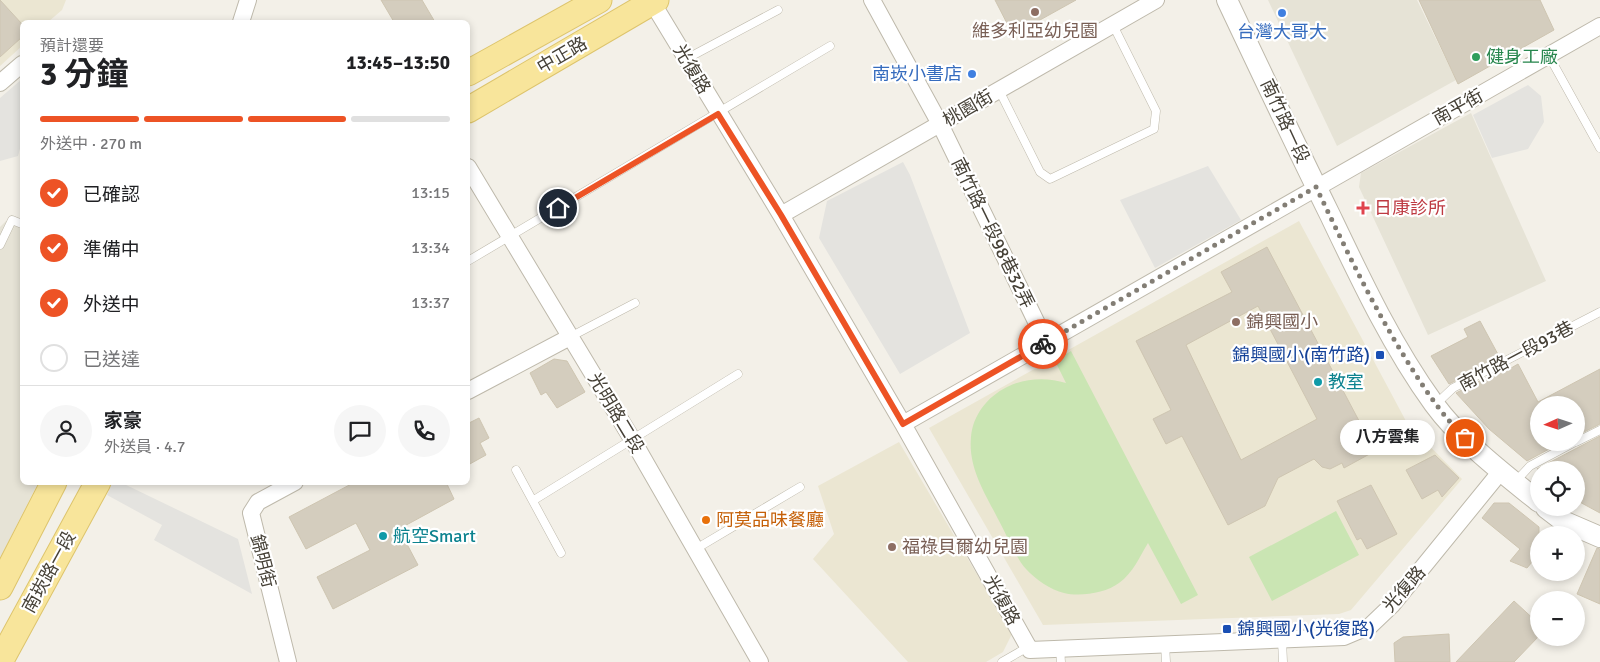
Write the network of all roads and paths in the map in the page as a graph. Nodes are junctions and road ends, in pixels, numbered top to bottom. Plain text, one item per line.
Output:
1 (248, 0) edge
2 (599, 0) edge
3 (872, 0) edge
4 (1156, 0) edge
5 (1227, 0) edge
6 (653, 1) edge
7 (778, 10) dead end
8 (242, 20) edge
9 (1113, 25) junction
10 (1600, 26) edge
11 (830, 46) dead end
12 (1549, 56) junction
13 (686, 59) junction
14 (20, 66) edge
15 (470, 72) edge
16 (0, 83) edge
17 (999, 90) junction
18 (470, 109) edge
19 (718, 114) junction
20 (940, 124) junction
21 (1600, 148) edge
22 (470, 170) edge
23 (1316, 187) junction
24 (781, 215) junction
25 (20, 223) edge
26 (510, 236) junction
27 (0, 245) edge
28 (470, 260) edge
29 (635, 303) dead end
30 (1600, 312) edge
31 (570, 337) junction
32 (1046, 342) junction
33 (738, 374) dead end
34 (470, 390) edge
35 (1435, 405) junction
36 (903, 424) junction
37 (1600, 430) edge
38 (1585, 438) edge
39 (632, 439) junction
40 (1559, 451) edge
41 (516, 470) dead end
42 (1508, 477) junction
43 (52, 485) edge
44 (96, 485) edge
45 (289, 485) edge
46 (800, 487) dead end
47 (1530, 495) edge
48 (534, 500) junction
49 (1556, 516) edge
50 (1600, 537) edge
51 (694, 550) junction
52 (561, 553) dead end
53 (0, 587) edge
54 (1282, 640) junction
55 (1165, 643) junction
56 (1028, 647) junction
57 (1060, 655) edge
58 (0, 662) edge
59 (288, 662) edge
60 (760, 662) edge
61 (1002, 662) edge
62 (1166, 662) edge
63 (1283, 662) edge

1 - 8 street
2 - 15 main road, 中正路
3 - 20 street, 南竹路一段98巷32弄
4 - 9 street, 桃園街
5 - 23 street, 南竹路一段
6 - 13 street, 光復路
6 - 18 main road, 中正路
7 - 13 lane
9 - 17 street, 桃園街
9 - 17 lane
10 - 12 street, 南平街
11 - 19 lane
12 - 21 lane
12 - 23 street, 南平街
13 - 19 street, 光復路
14 - 16 street
17 - 20 street, 桃園街
19 - 24 street, 光復路
19 - 26 lane
20 - 24 street, 桃園街
20 - 32 street, 南竹路一段98巷32弄
22 - 26 street, 光明路二段
23 - 32 street, 南平街
23 - 35 street, 南竹路一段
24 - 36 street, 光復路
25 - 27 lane
26 - 28 lane
26 - 31 street, 光明路二段
29 - 31 lane
30 - 35 lane, 南竹路一段93巷
31 - 34 street
31 - 39 street, 光明路二段
32 - 36 street, 南平街
33 - 39 lane
35 - 42 street, 南竹路一段
36 - 56 street, 光復路
37 - 38 lane
39 - 48 lane
39 - 51 street, 光明路二段
40 - 42 lane
41 - 48 lane
42 - 47 street, 南竹路一段
42 - 54 street, 光復路
43 - 53 main road, 南崁路一段
44 - 58 main road, 南崁路一段
45 - 59 street, 錦明街
46 - 51 lane
48 - 52 lane
49 - 50 street
51 - 60 street, 光明路二段
54 - 55 street, 光復路
54 - 63 lane
55 - 57 street, 光復路
55 - 62 lane
56 - 57 street, 光復路
56 - 61 lane

